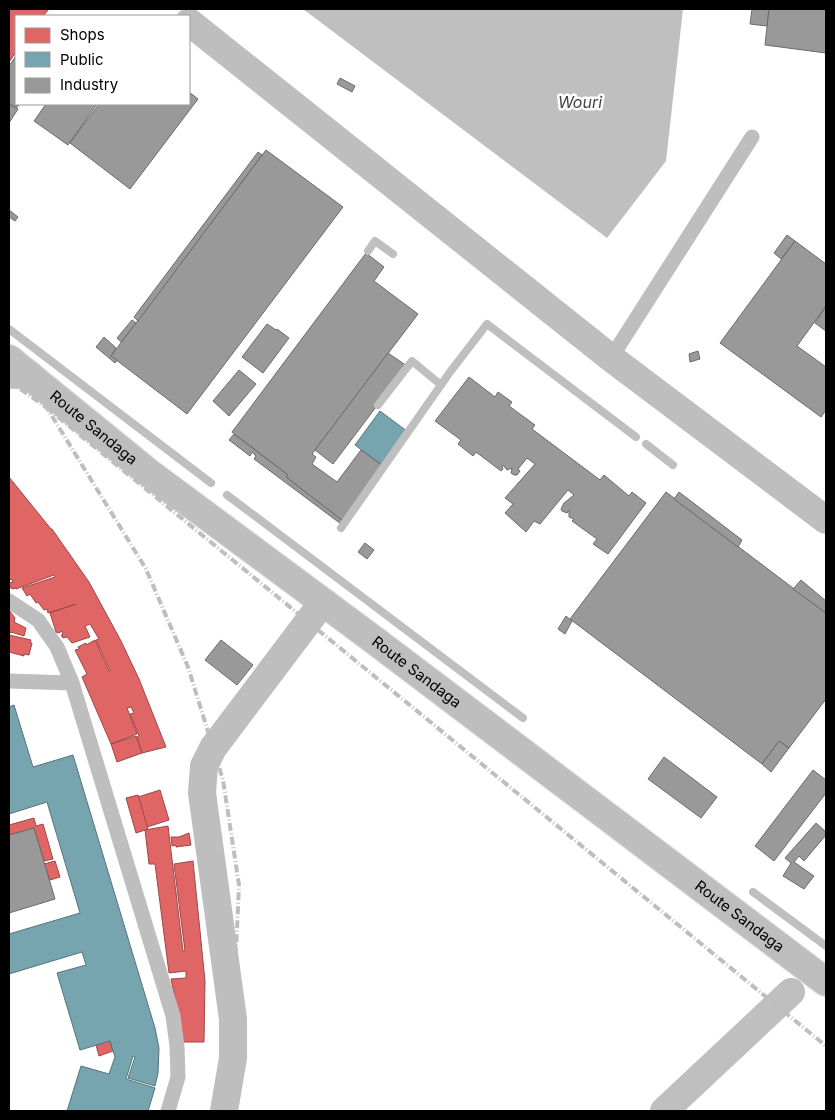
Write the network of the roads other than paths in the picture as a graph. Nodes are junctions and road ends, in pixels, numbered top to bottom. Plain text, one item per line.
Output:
1 (190, 23) edge
2 (752, 137) dead end
3 (611, 358) junction
4 (15, 369) edge
5 (826, 520) edge
6 (9, 601) edge
7 (323, 602) junction
8 (9, 681) edge
9 (72, 683) junction
10 (826, 982) edge
11 (168, 1111) edge
12 (224, 1111) edge

1 - 3 street
2 - 3 lane
3 - 5 street
4 - 7 street, Route Sandaga
6 - 9 lane
7 - 10 street, Route Sandaga
7 - 12 street
8 - 9 lane
9 - 11 lane

